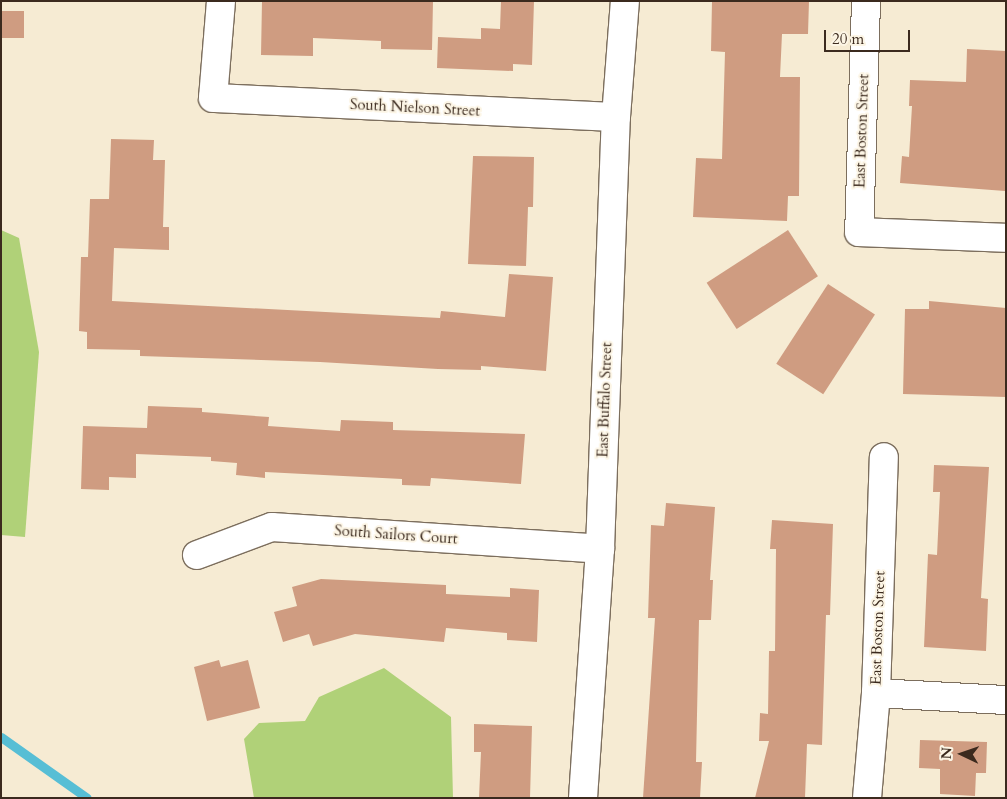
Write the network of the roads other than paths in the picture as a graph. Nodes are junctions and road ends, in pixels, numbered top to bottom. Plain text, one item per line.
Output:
1 (221, 1) edge
2 (625, 1) edge
3 (866, 1) edge
4 (616, 118) junction
5 (1006, 238) edge
6 (884, 457) dead end
7 (600, 550) junction
8 (198, 555) dead end
9 (876, 693) junction
10 (1006, 700) edge
11 (583, 798) edge
12 (867, 798) edge

1 - 4 street, South Nielson Street
2 - 4 street, East Buffalo Street
3 - 5 street, East Boston Street
4 - 7 street, East Buffalo Street
6 - 9 street, East Boston Street
7 - 8 street, South Sailors Court
7 - 11 street, East Buffalo Street
9 - 10 street
9 - 12 street, East Boston Street

